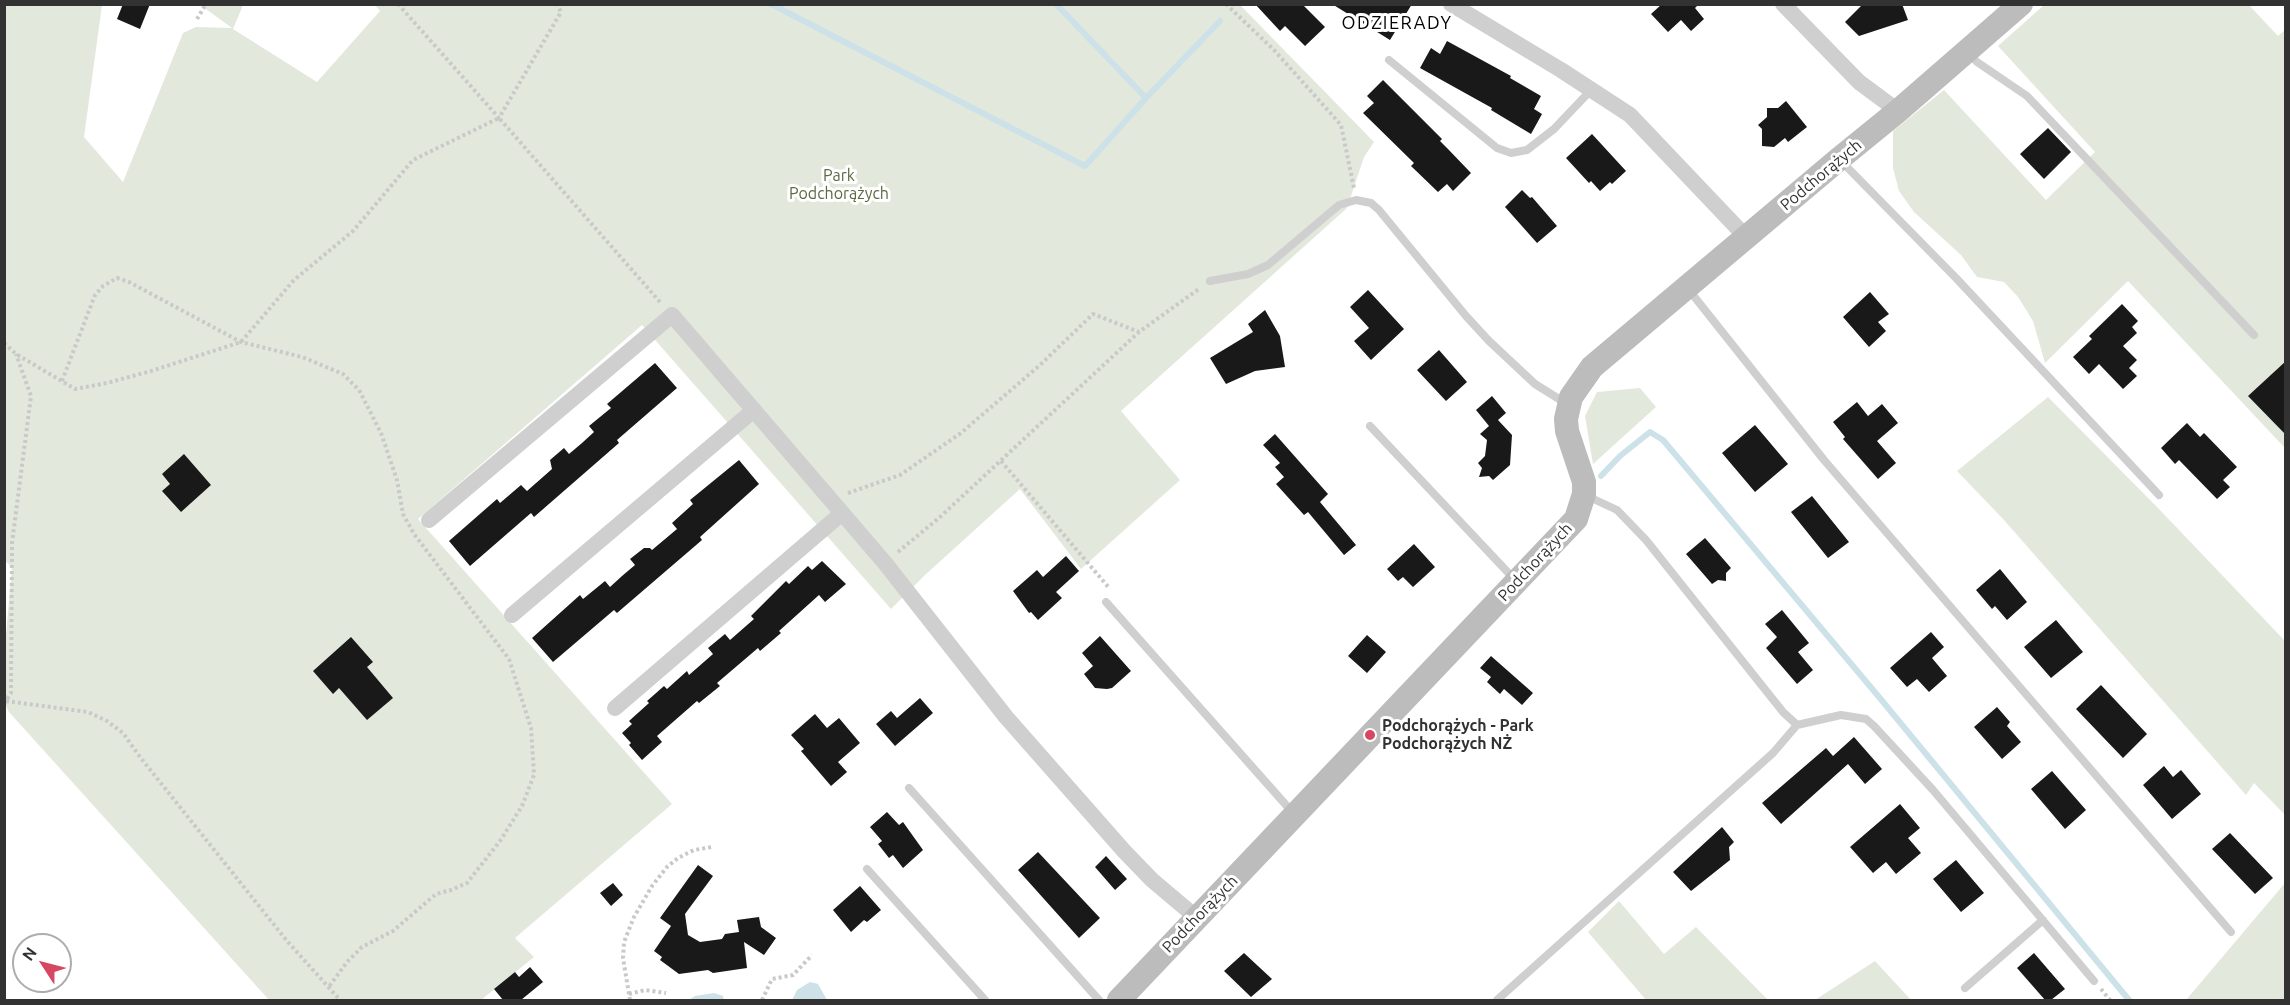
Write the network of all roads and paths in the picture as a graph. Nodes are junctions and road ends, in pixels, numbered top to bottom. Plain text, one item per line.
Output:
1 (206, 4) edge
2 (398, 4) edge
3 (557, 4) edge
4 (1226, 4) edge
5 (1451, 4) edge
6 (1783, 4) edge
7 (2021, 4) edge
8 (197, 19) dead end
9 (1966, 51) junction
10 (1389, 60) dead end
11 (1592, 89) junction
12 (1898, 111) junction
13 (499, 118) junction
14 (1839, 159) junction
15 (1356, 200) junction
16 (1746, 237) junction
17 (1210, 281) joint
18 (1687, 287) junction
19 (672, 315) junction
20 (1140, 332) junction
21 (2254, 335) dead end
22 (241, 342) junction
23 (4, 343) edge
24 (15, 354) junction
25 (62, 381) junction
26 (1568, 404) junction
27 (754, 410) junction
28 (1370, 426) dead end
29 (1001, 461) junction
30 (1584, 494) junction
31 (2159, 495) dead end
32 (830, 499) junction
33 (841, 514) junction
34 (429, 520) dead end
35 (885, 563) junction
36 (1516, 581) junction
37 (1107, 603) joint
38 (512, 615) dead end
39 (5, 702) edge
40 (615, 708) dead end
41 (1797, 725) junction
42 (909, 788) dead end
43 (1294, 814) junction
44 (712, 847) dead end
45 (867, 869) dead end
46 (1197, 918) junction
47 (2043, 920) junction
48 (2231, 932) dead end
49 (812, 954) dead end
50 (2094, 981) dead end
51 (328, 988) junction
52 (1965, 988) dead end
53 (666, 993) dead end
54 (629, 994) junction
55 (340, 1000) edge
56 (630, 1000) edge
57 (762, 1000) edge
58 (985, 1000) edge
59 (1098, 1000) edge
60 (1119, 1000) edge
61 (1497, 1000) edge

1 - 8 path
2 - 13 path
3 - 13 path
4 - 15 path
5 - 11 street
6 - 12 street
7 - 9 street, Podchorążych
9 - 12 street, Podchorążych
9 - 21 lane
10 - 11 lane
11 - 16 street
12 - 14 street, Podchorążych
13 - 19 path
13 - 22 path
14 - 16 street, Podchorążych
14 - 31 lane
15 - 17 lane
15 - 26 lane
16 - 18 street, Podchorążych
17 - 20 path
18 - 26 street, Podchorążych
18 - 48 lane
19 - 27 street
19 - 34 street
20 - 29 path
20 - 32 path
22 - 25 path
22 - 25 path
22 - 51 path
23 - 24 path
24 - 25 path
24 - 39 path
26 - 30 street
27 - 32 street
27 - 38 street
28 - 36 lane
29 - 35 path
29 - 37 path
30 - 36 street, Podchorążych
30 - 41 lane
32 - 33 street
33 - 35 street
33 - 40 street
35 - 46 street
36 - 43 street, Podchorążych
37 - 43 lane
39 - 51 path
41 - 47 lane
41 - 61 lane
42 - 59 lane
43 - 46 street, Podchorążych
44 - 54 path
45 - 58 lane
46 - 60 street, Podchorążych
47 - 50 lane
47 - 52 lane
49 - 57 path
51 - 55 path
53 - 54 path
54 - 56 path

